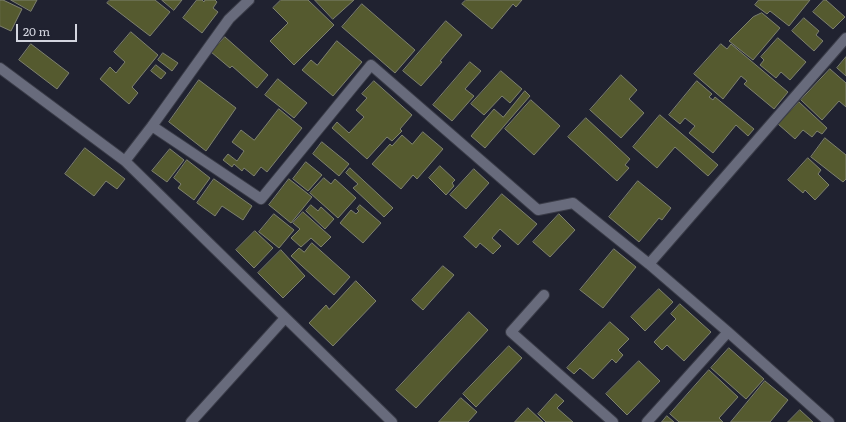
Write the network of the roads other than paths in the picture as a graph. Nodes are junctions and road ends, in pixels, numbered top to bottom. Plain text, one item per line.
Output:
1 (249, 0) edge
2 (846, 38) edge
3 (0, 68) edge
4 (152, 126) junction
5 (124, 161) junction
6 (649, 264) junction
7 (544, 295) dead end
8 (285, 318) junction
9 (728, 332) junction
10 (191, 422) edge
11 (392, 422) edge
12 (613, 422) edge
13 (647, 422) edge
14 (829, 422) edge

1 - 4 street
2 - 6 street
3 - 5 street
4 - 5 street
4 - 6 street
5 - 8 street
6 - 9 street
7 - 12 street
8 - 10 street
8 - 11 street
9 - 13 street
9 - 14 street

